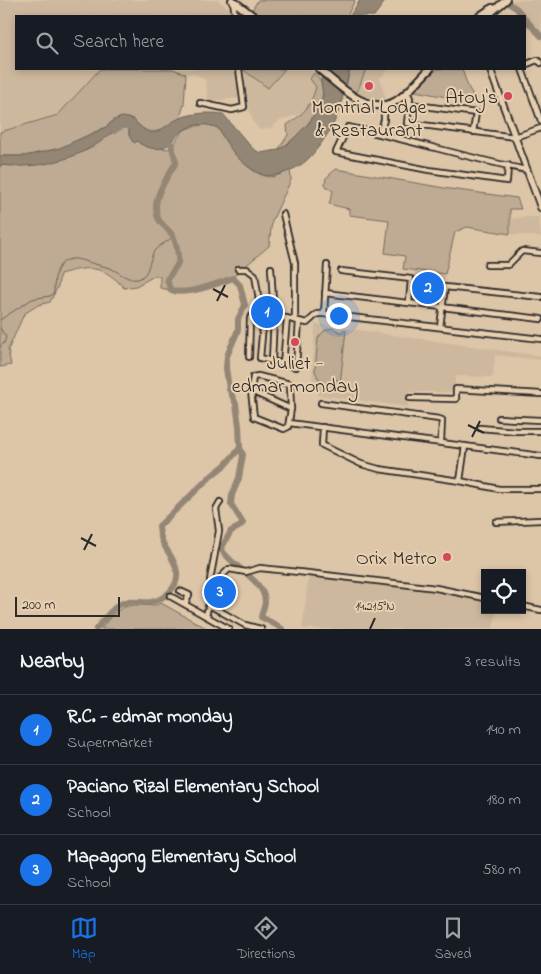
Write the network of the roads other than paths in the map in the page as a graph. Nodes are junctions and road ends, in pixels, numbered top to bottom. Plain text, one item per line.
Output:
1 (506, 0) edge
2 (235, 1) edge
3 (498, 6) junction
4 (235, 15) edge
5 (252, 15) edge
6 (481, 15) edge
7 (488, 15) edge
8 (541, 63) edge
9 (526, 65) edge
10 (239, 70) edge
11 (319, 70) edge
12 (429, 70) edge
13 (490, 70) edge
14 (522, 70) edge
15 (407, 92) junction
16 (200, 102) dead end
17 (410, 104) junction
18 (384, 105) junction
19 (541, 121) edge
20 (541, 128) edge
21 (473, 132) junction
22 (380, 133) junction
23 (515, 136) junction
24 (508, 165) junction
25 (527, 170) junction
26 (541, 208) edge
27 (283, 214) dead end
28 (541, 253) edge
29 (327, 265) dead end
30 (487, 265) dead end
31 (238, 268) dead end
32 (271, 268) dead end
33 (342, 271) dead end
34 (325, 293) junction
35 (541, 297) edge
36 (409, 303) junction
37 (442, 307) junction
38 (262, 313) junction
39 (324, 314) junction
40 (274, 316) junction
41 (287, 318) junction
42 (541, 319) edge
43 (297, 321) junction
44 (440, 327) junction
45 (541, 339) edge
46 (249, 357) dead end
47 (272, 362) junction
48 (283, 364) junction
49 (251, 391) junction
50 (541, 394) edge
51 (410, 398) dead end
52 (321, 403) dead end
53 (291, 409) junction
54 (499, 418) dead end
55 (541, 420) edge
56 (290, 423) junction
57 (323, 427) junction
58 (480, 428) dead end
59 (541, 431) edge
60 (441, 442) junction
61 (465, 446) junction
62 (541, 456) edge
63 (460, 481) junction
64 (541, 489) edge
65 (220, 502) dead end
66 (541, 520) edge
67 (496, 522) dead end
68 (213, 585) junction
69 (180, 591) dead end
70 (212, 593) junction
71 (170, 596) dead end
72 (222, 597) dead end
73 (481, 597) edge
74 (185, 604) junction
75 (209, 605) junction
76 (526, 607) edge
77 (541, 610) edge
78 (206, 616) junction
79 (229, 629) edge
80 (261, 629) edge

1 - 3 highway
2 - 4 street
2 - 5 highway
3 - 6 highway
3 - 7 highway
8 - 9 street
10 - 16 street
11 - 18 highway
12 - 15 highway
13 - 23 main road
14 - 19 street
15 - 17 street
15 - 18 highway
17 - 21 street
17 - 21 street
18 - 22 street
20 - 23 street
21 - 23 street
22 - 24 street
22 - 24 street
23 - 25 main road
24 - 25 street
25 - 26 main road
27 - 43 street
28 - 30 street
29 - 34 street
31 - 38 street
32 - 40 street
33 - 36 street
34 - 36 street
34 - 39 street
35 - 37 street
36 - 37 street
37 - 42 street
37 - 44 street
38 - 40 street
38 - 46 street
38 - 47 street
39 - 43 street
39 - 44 street
40 - 41 street
40 - 47 street
41 - 43 street
41 - 48 street
43 - 48 street
44 - 45 street
47 - 48 street
49 - 53 street
49 - 53 street
49 - 56 street
50 - 51 street
52 - 60 street
53 - 56 street
54 - 55 street
56 - 57 street
57 - 60 street
57 - 63 street
58 - 59 street
60 - 61 street
61 - 62 street
61 - 63 street
63 - 64 street
65 - 68 street
66 - 67 street
68 - 70 street
68 - 73 street
69 - 74 street
70 - 72 street
70 - 75 street
71 - 74 street
74 - 78 street
75 - 78 street
75 - 80 street
76 - 77 street
78 - 79 street

